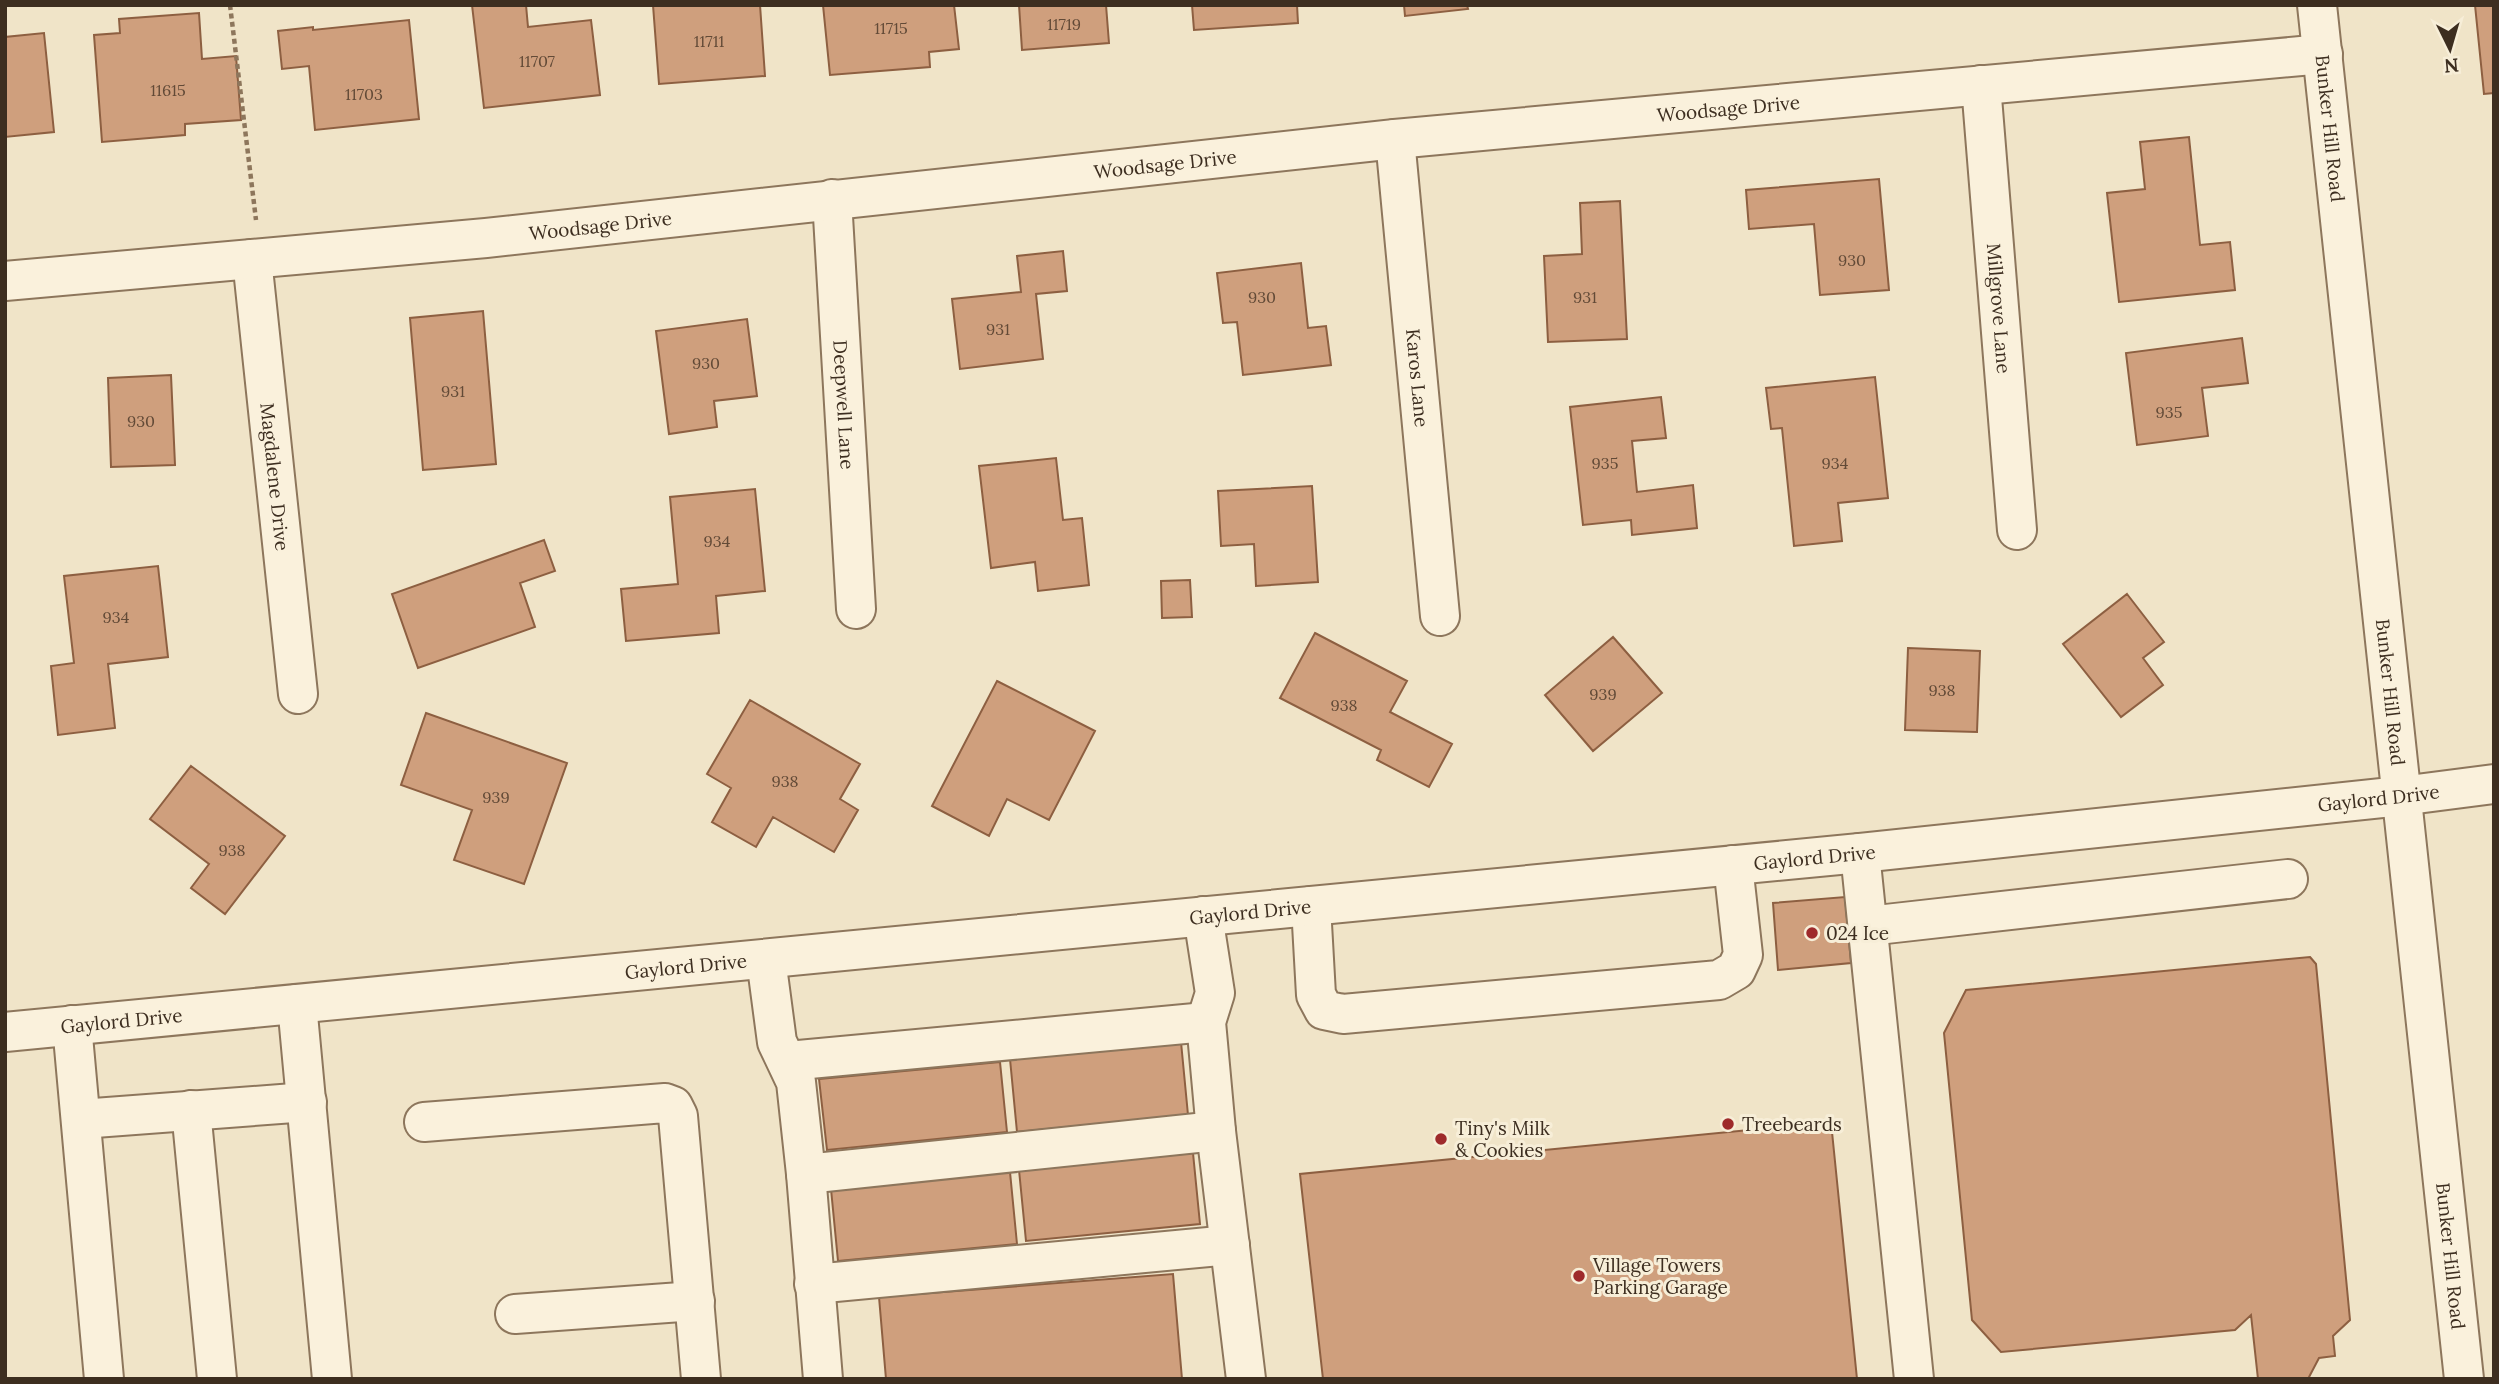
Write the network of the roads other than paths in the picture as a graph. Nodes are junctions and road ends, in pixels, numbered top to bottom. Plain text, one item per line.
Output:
1 (2317, 5) edge
2 (2323, 54) junction
3 (1981, 85) junction
4 (1395, 139) junction
5 (832, 199) junction
6 (256, 259) junction
7 (5, 281) edge
8 (2017, 530) dead end
9 (856, 609) dead end
10 (1440, 616) dead end
11 (298, 694) dead end
12 (2494, 784) edge
13 (2401, 796) junction
14 (1860, 853) junction
15 (1733, 865) junction
16 (2288, 879) dead end
17 (1311, 906) junction
18 (1203, 916) junction
19 (1868, 926) junction
20 (766, 959) junction
21 (298, 1004) junction
22 (1206, 1022) junction
23 (72, 1025) junction
24 (5, 1032) edge
25 (788, 1061) junction
26 (307, 1102) junction
27 (191, 1110) junction
28 (81, 1119) junction
29 (424, 1122) dead end
30 (1216, 1131) junction
31 (806, 1174) junction
32 (1230, 1245) junction
33 (814, 1284) junction
34 (695, 1301) junction
35 (515, 1314) dead end
36 (104, 1379) edge
37 (217, 1379) edge
38 (332, 1379) edge
39 (701, 1379) edge
40 (823, 1379) edge
41 (1246, 1379) edge
42 (1914, 1379) edge
43 (2464, 1379) edge

1 - 2 street, Bunker Hill Road
2 - 3 street, Woodsage Drive
2 - 13 street, Bunker Hill Road
3 - 4 street, Woodsage Drive
3 - 8 street, Millgrove Lane
4 - 5 street, Woodsage Drive
4 - 10 street, Karos Lane
5 - 6 street, Woodsage Drive
5 - 9 street, Deepwell Lane
6 - 7 street, Woodsage Drive
6 - 11 street, Magdalene Drive
12 - 13 street, Gaylord Drive
13 - 14 street, Gaylord Drive
13 - 43 street, Bunker Hill Road
14 - 15 street, Gaylord Drive
14 - 19 street
15 - 17 street, Gaylord Drive
15 - 17 street
16 - 19 street
17 - 18 street, Gaylord Drive
18 - 20 street, Gaylord Drive
18 - 22 street
19 - 42 street
20 - 21 street, Gaylord Drive
20 - 25 street
21 - 23 street, Gaylord Drive
21 - 26 street
22 - 25 street
22 - 30 street
23 - 24 street, Gaylord Drive
23 - 28 street
25 - 31 street
26 - 27 street
26 - 38 street
27 - 28 street
27 - 37 street
28 - 36 street
29 - 34 street
30 - 31 street
30 - 32 street
31 - 33 street
32 - 33 street
32 - 41 street
33 - 40 street
34 - 35 street
34 - 39 street

